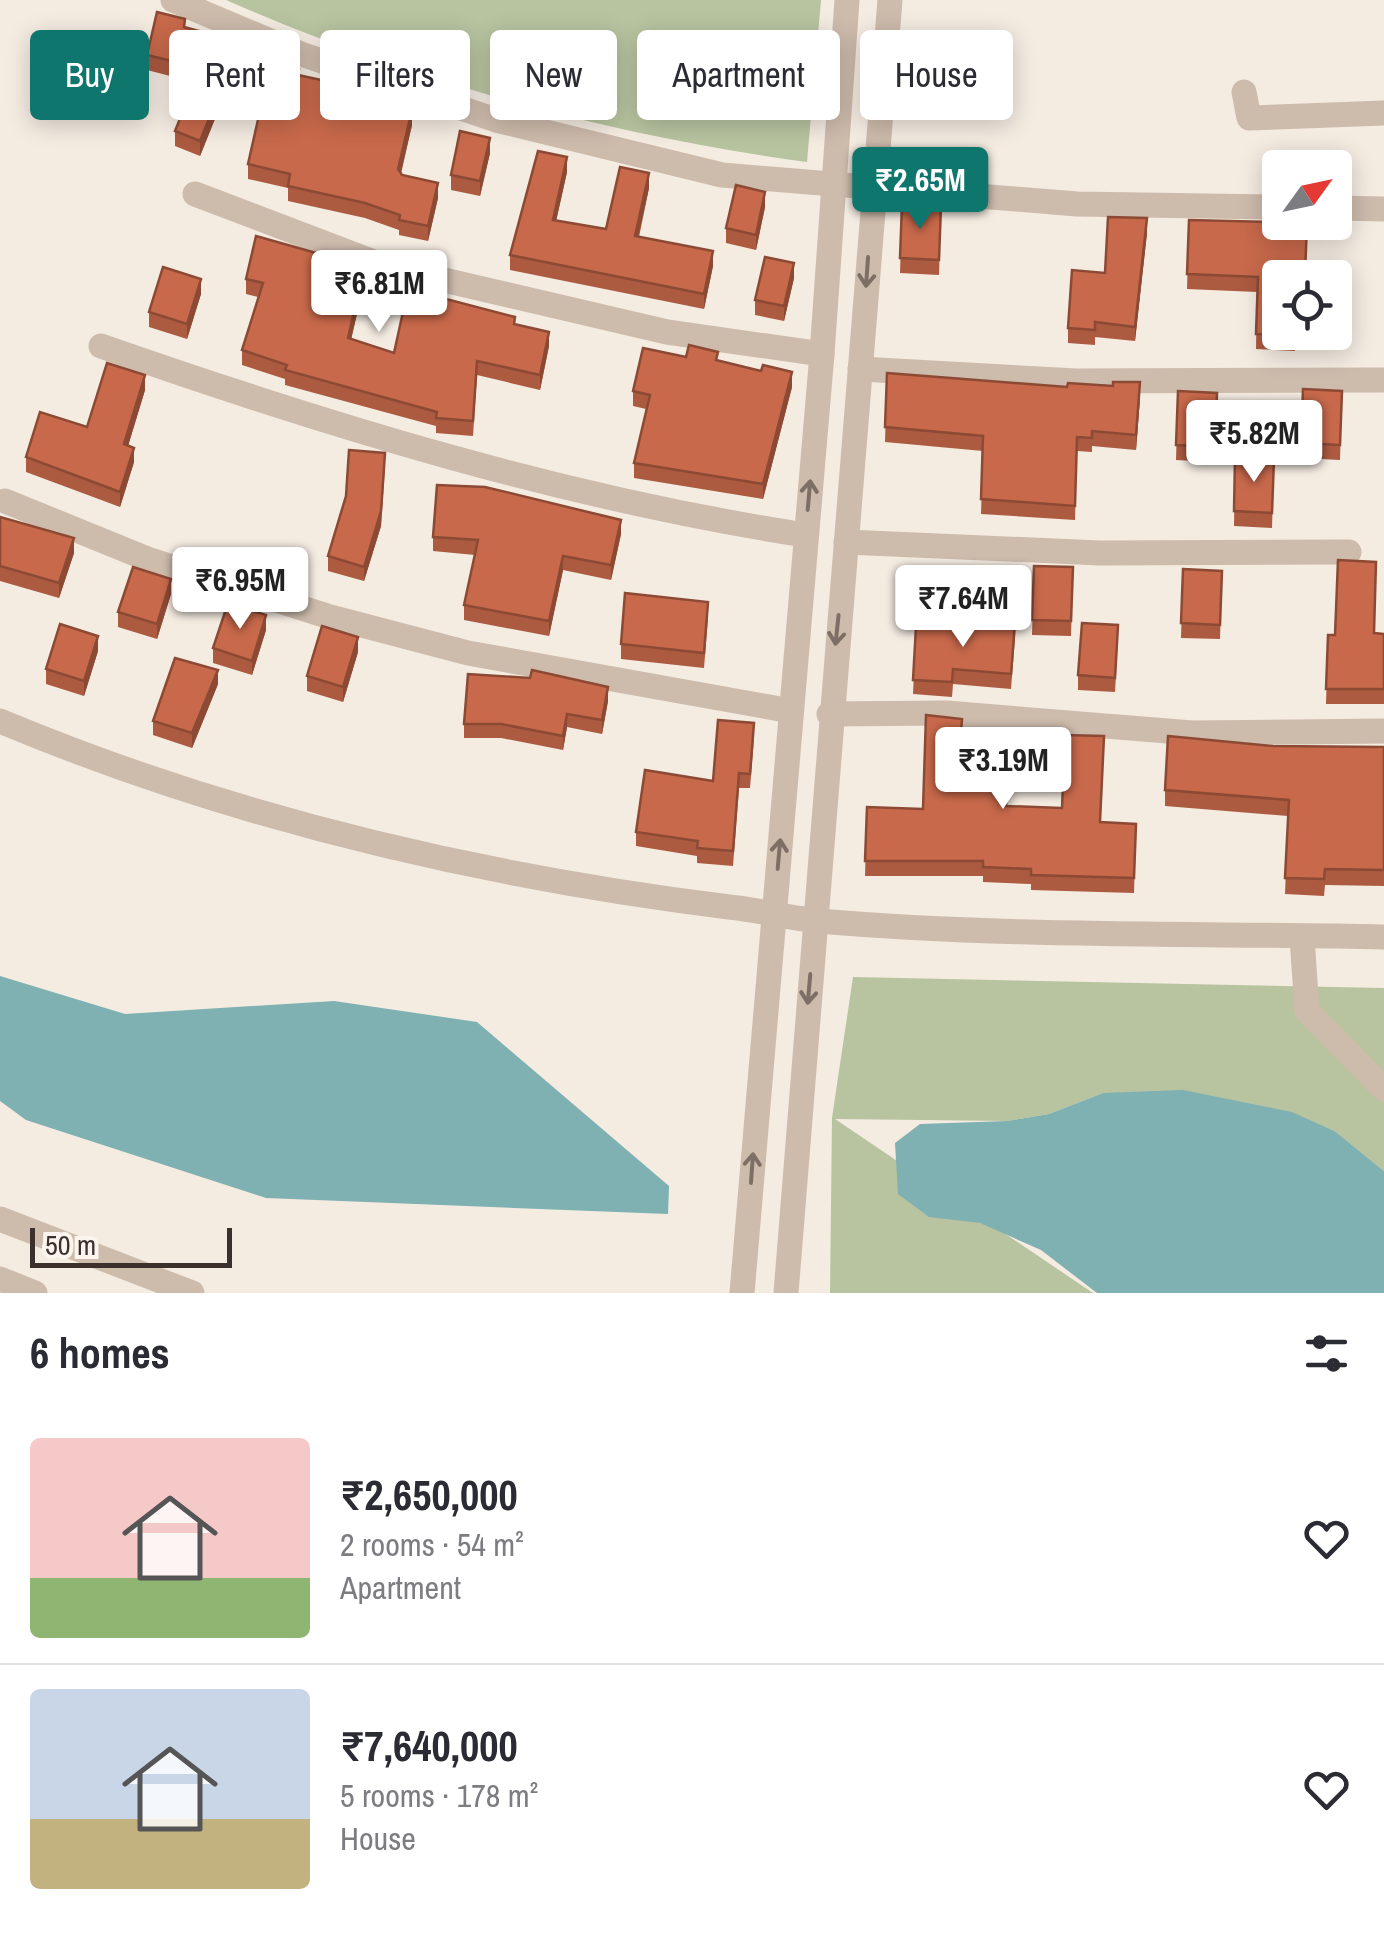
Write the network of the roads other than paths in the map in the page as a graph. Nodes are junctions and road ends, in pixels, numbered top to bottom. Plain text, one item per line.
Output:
1 (173, 0) edge
2 (847, 0) edge
3 (890, 0) edge
4 (1244, 92) dead end
5 (1384, 113) edge
6 (832, 187) junction
7 (874, 190) junction
8 (195, 194) dead end
9 (1262, 207) edge
10 (1352, 208) edge
11 (1384, 208) edge
12 (102, 346) dead end
13 (822, 354) junction
14 (860, 369) junction
15 (1384, 380) edge
16 (6, 501) dead end
17 (805, 535) junction
18 (846, 542) junction
19 (1348, 552) dead end
20 (790, 711) junction
21 (829, 714) junction
22 (0, 721) edge
23 (1384, 732) edge
24 (774, 912) junction
25 (815, 921) junction
26 (1302, 937) junction
27 (1384, 938) edge
28 (1384, 1089) edge
29 (0, 1219) edge
30 (0, 1278) edge
31 (35, 1293) edge
32 (192, 1293) edge
33 (742, 1293) edge
34 (786, 1293) edge

1 - 6 street
2 - 6 street
3 - 7 street
4 - 5 street
6 - 7 street
6 - 13 street
7 - 9 street
7 -> 14 street
8 - 13 street
10 - 11 street
12 - 17 street
17 -> 13 street
14 - 15 street
14 - 18 street
16 - 20 street
17 - 20 street
18 - 19 street
18 -> 21 street
24 -> 20 street
21 - 23 street
21 - 25 street
22 - 24 street
24 - 25 street
33 -> 24 street
25 - 26 street
25 -> 34 street
26 - 27 street
26 - 28 street
29 - 32 street
30 - 31 street

